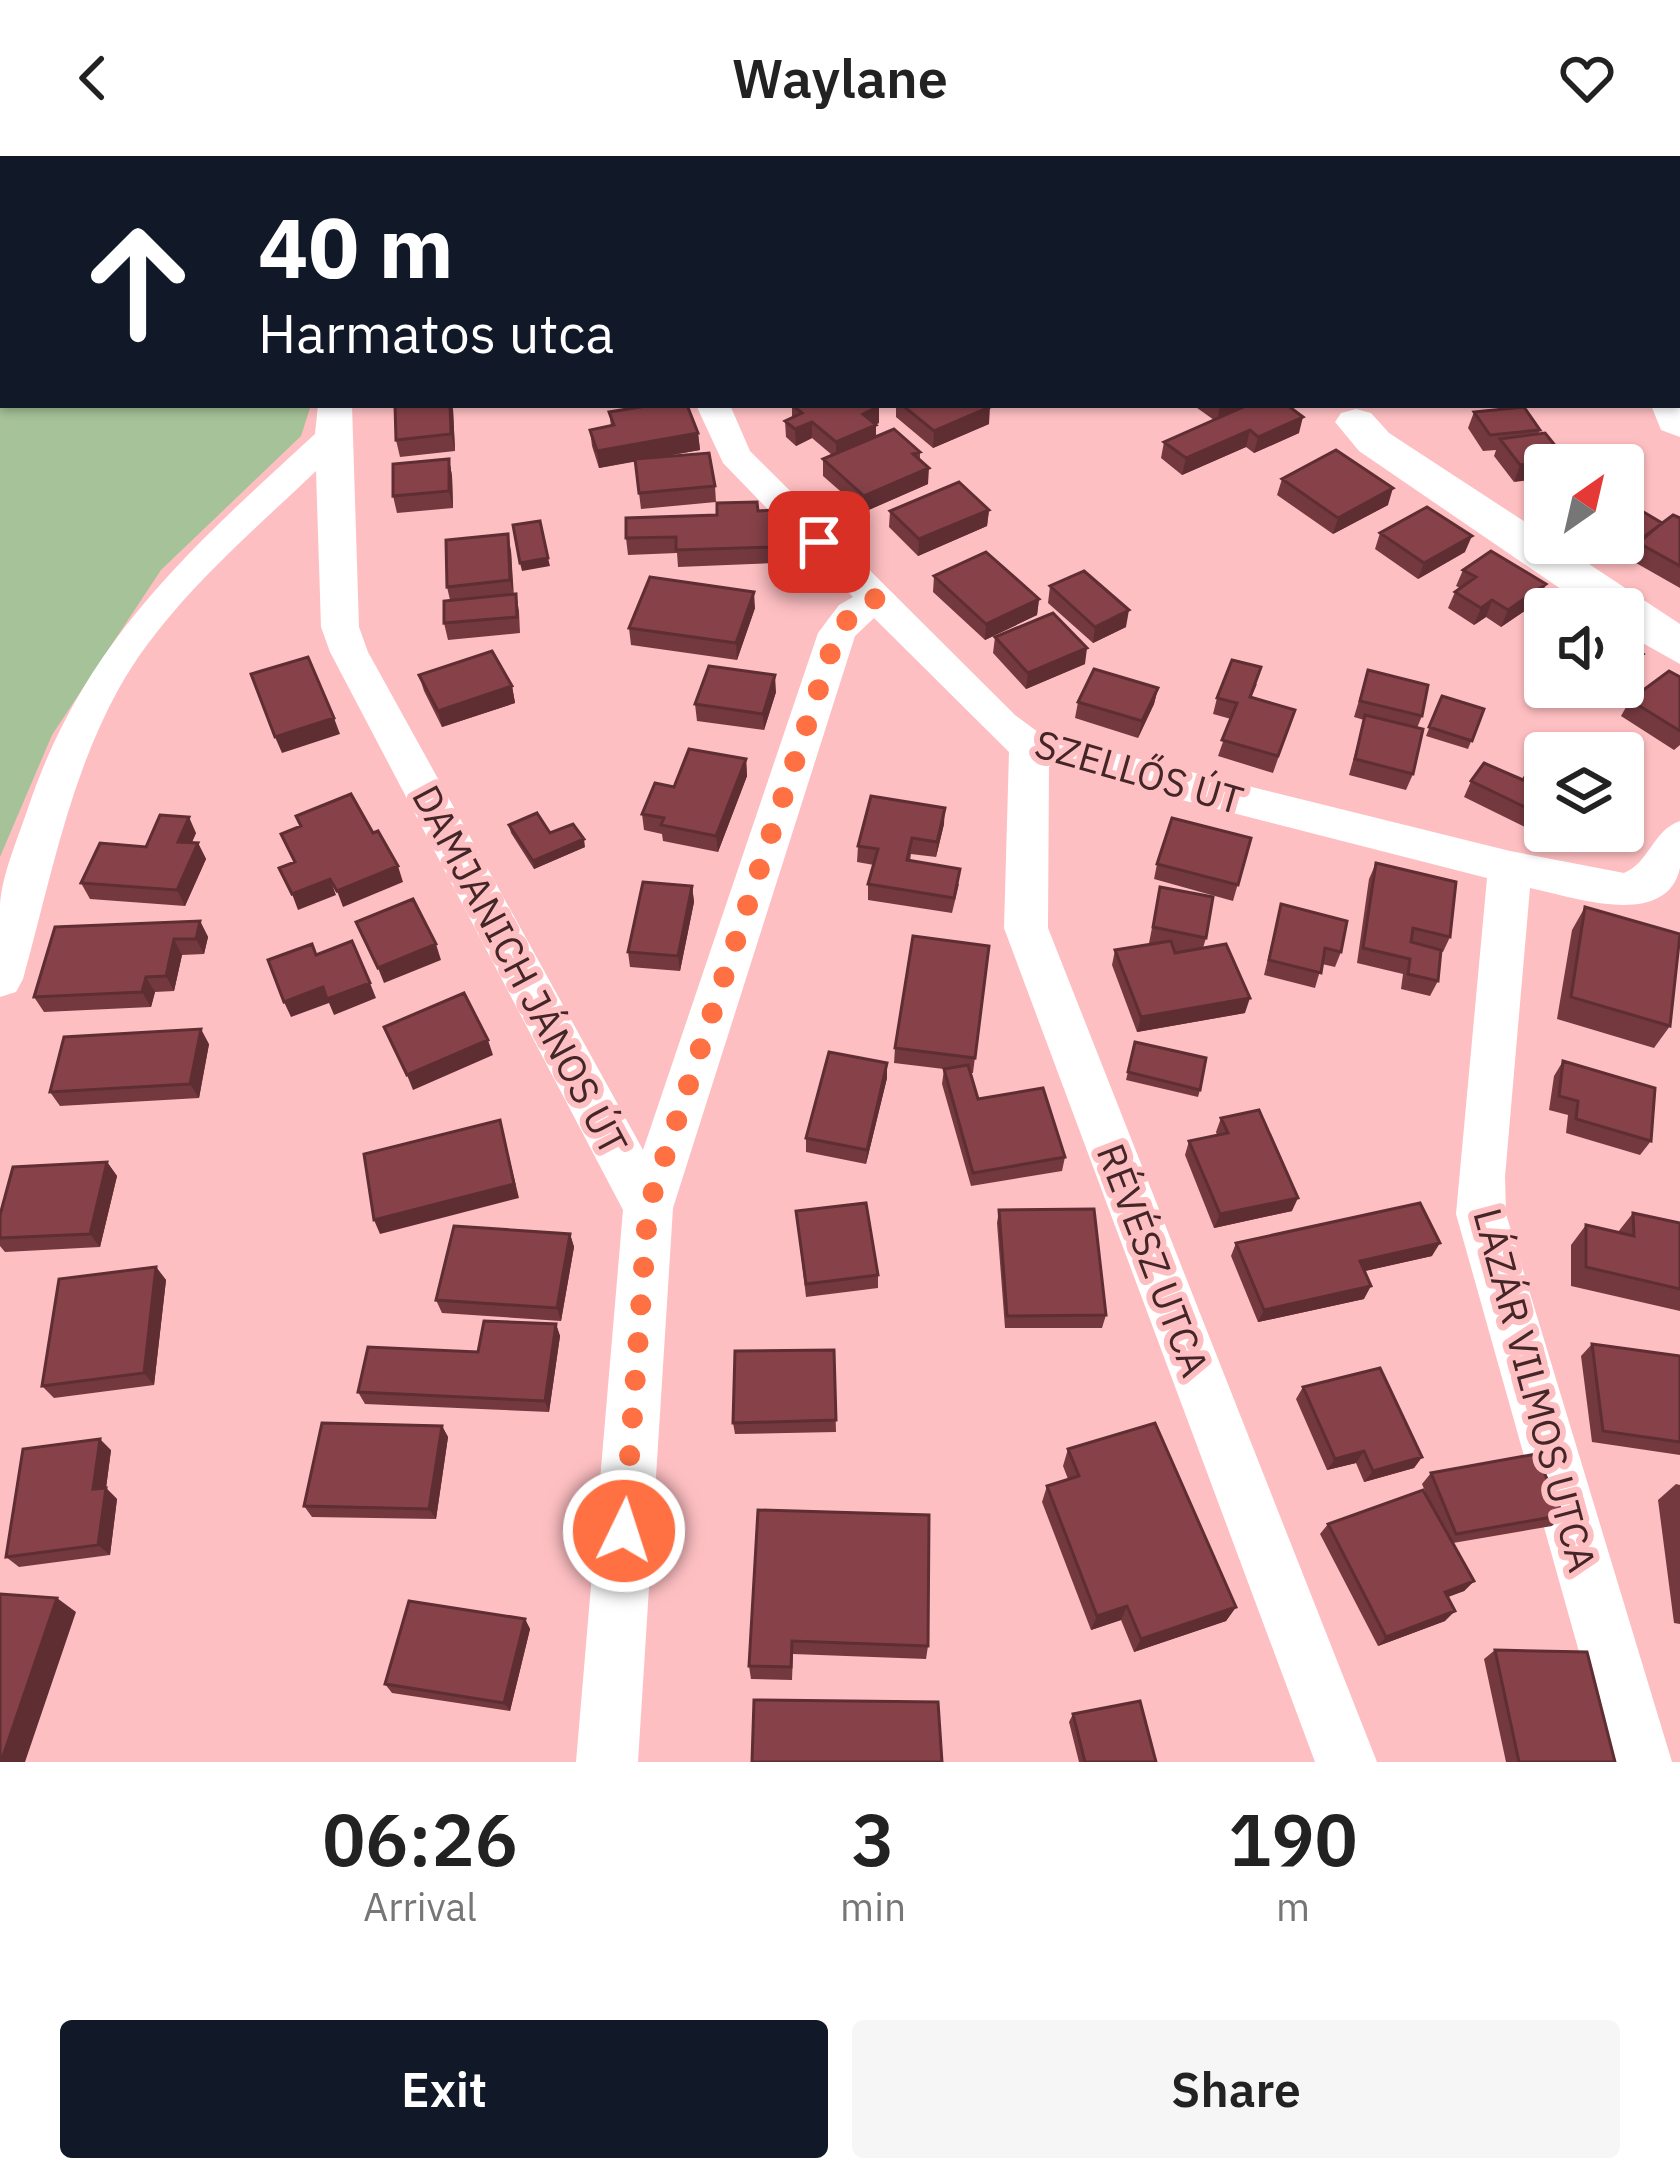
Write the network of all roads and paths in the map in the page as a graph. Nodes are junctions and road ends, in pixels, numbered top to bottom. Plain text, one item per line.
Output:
1 (714, 408) edge
2 (1372, 414) edge
3 (333, 421) edge
4 (876, 600) junction
5 (1680, 647) edge
6 (1029, 746) junction
7 (1680, 837) edge
8 (1510, 867) junction
9 (0, 980) edge
10 (648, 1208) junction
11 (607, 1762) edge
12 (1346, 1762) edge
13 (1641, 1762) edge

1 - 4 street, SZELLŐS ÚT
2 - 5 street
3 - 9 street
3 - 10 street, DAMJANICH JÁNOS ÚT
4 - 6 street, SZELLŐS ÚT
4 - 10 street
6 - 8 street, SZELLŐS ÚT
6 - 12 street, RÉVÉSZ UTCA
7 - 8 street, SZELLŐS ÚT
8 - 13 street, LÁZÁR VILMOS UTCA
10 - 11 street

